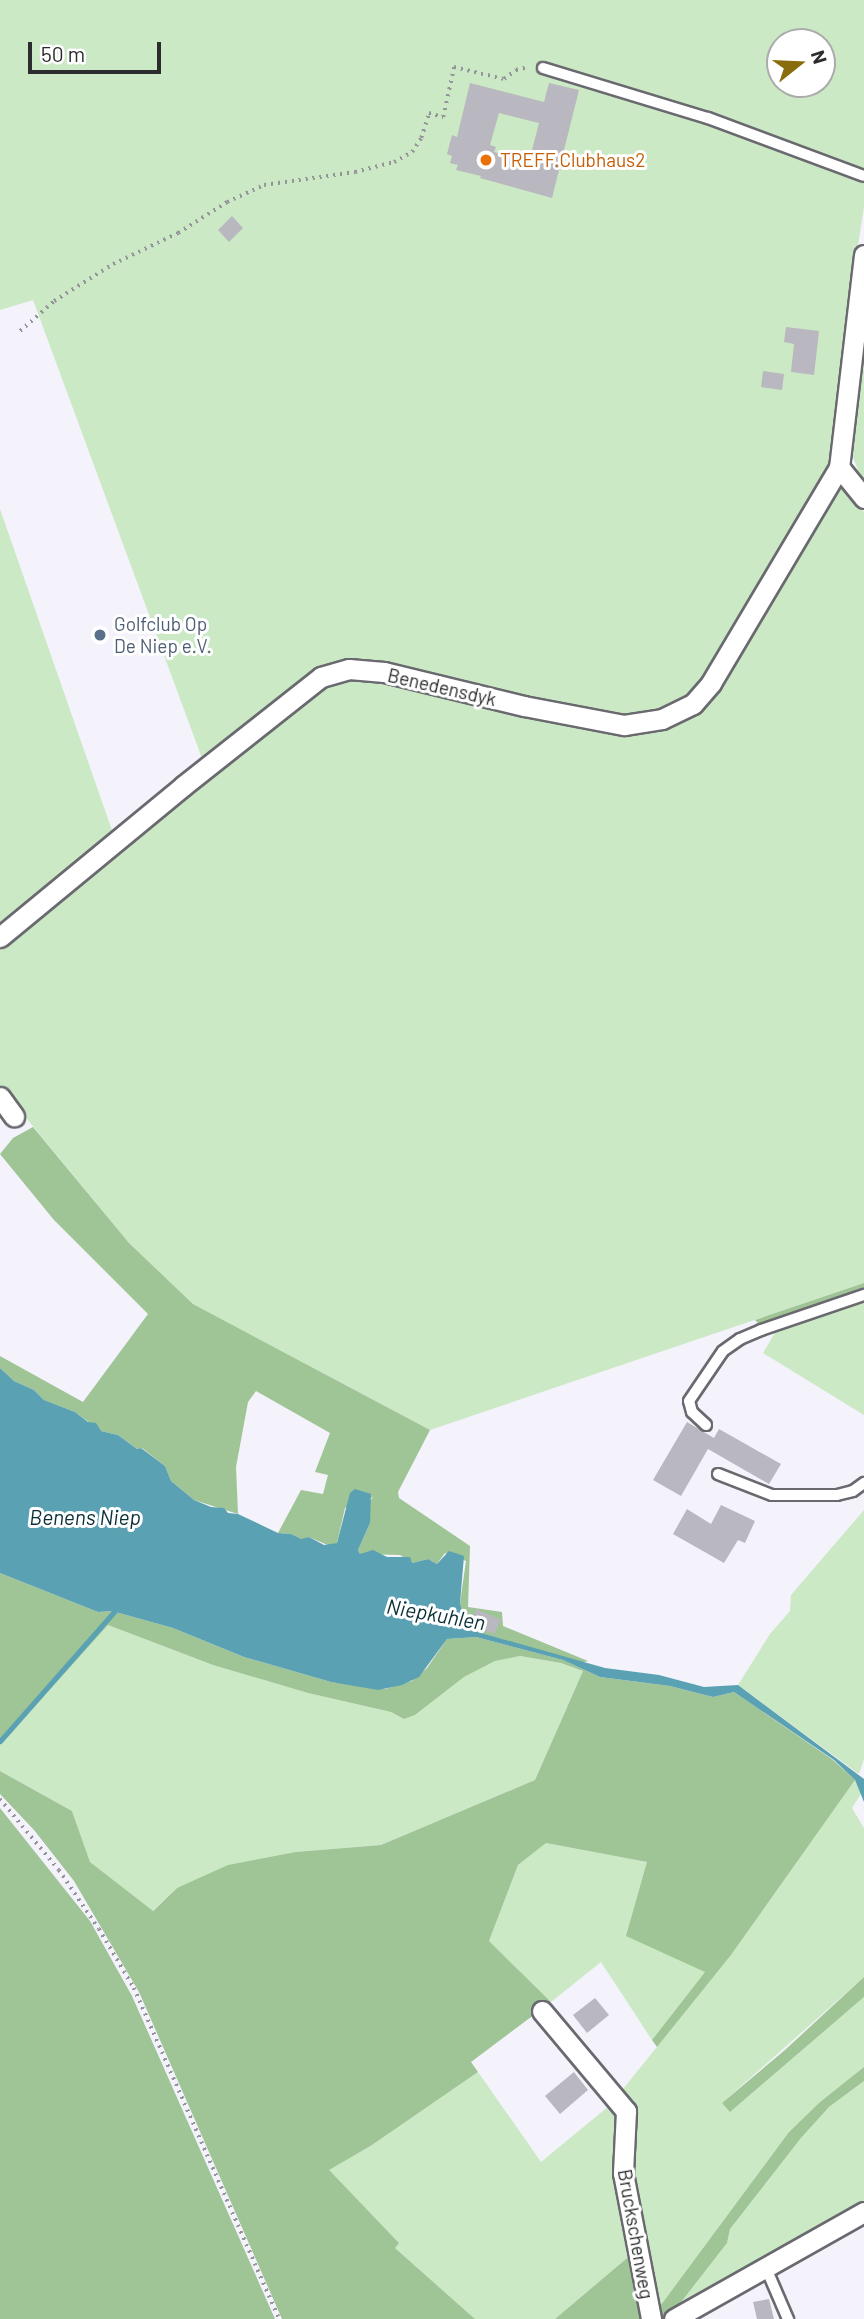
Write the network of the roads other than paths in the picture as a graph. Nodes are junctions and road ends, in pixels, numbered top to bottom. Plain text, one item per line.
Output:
1 (543, 68) road end
2 (864, 176) edge
3 (864, 255) edge
4 (839, 467) junction
5 (864, 498) edge
6 (0, 937) edge
7 (0, 1097) edge
8 (14, 1116) dead end
9 (864, 1295) edge
10 (706, 1425) dead end
11 (718, 1474) dead end
12 (864, 1483) edge
13 (542, 2011) dead end
14 (864, 2212) edge
15 (766, 2268) junction
16 (651, 2319) edge
17 (674, 2319) edge
18 (788, 2319) edge

1 - 2 lane
3 - 4 street
4 - 5 street
4 - 6 street, Benedensdyk
7 - 8 street
9 - 10 lane
11 - 12 lane
13 - 16 street, Bruckschenweg
14 - 15 street, Bruckschenweg
15 - 17 street, Bruckschenweg
15 - 18 lane

